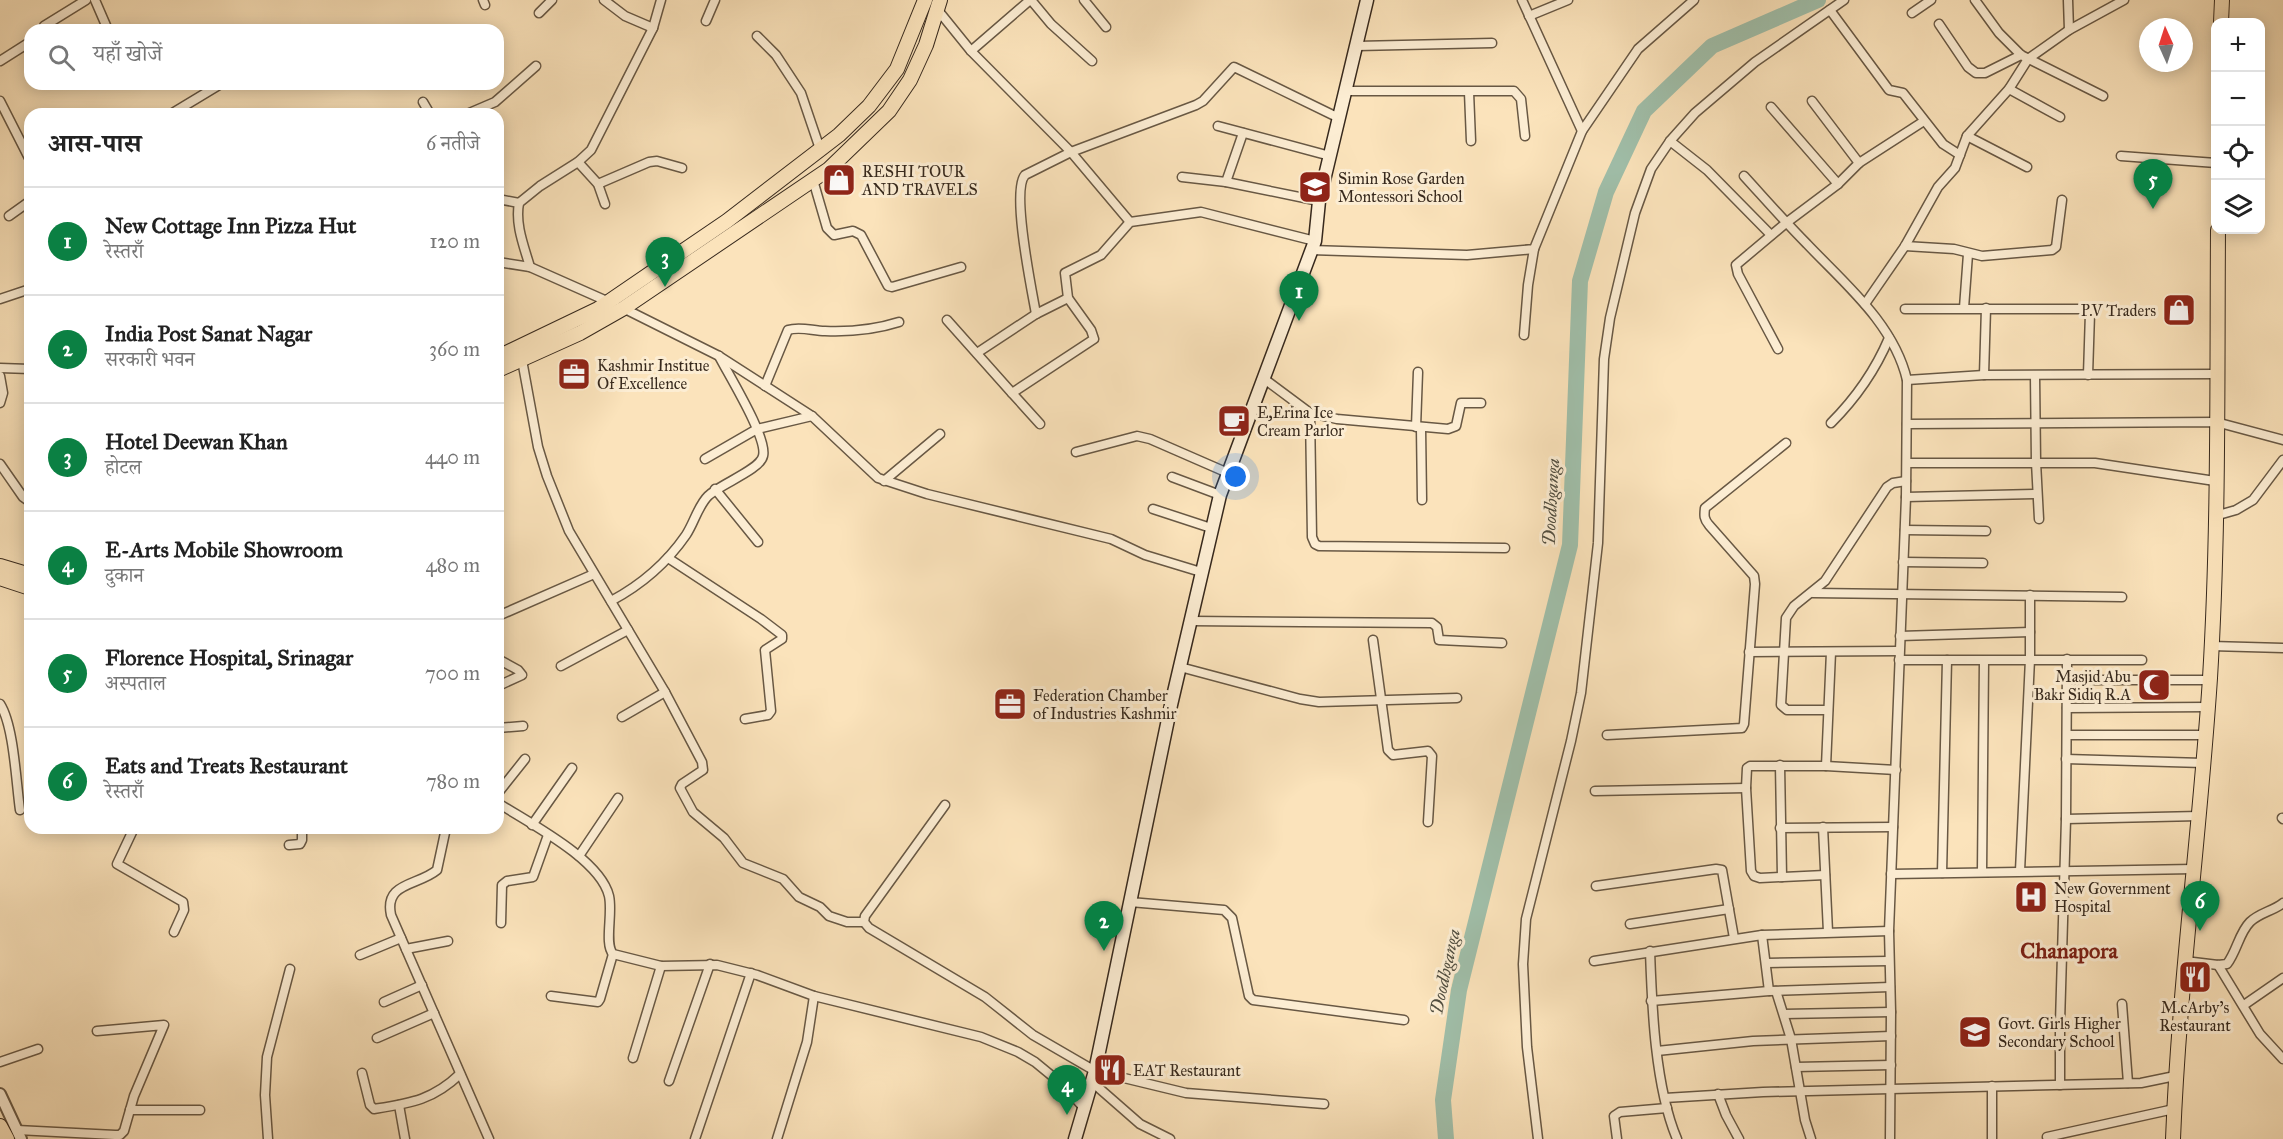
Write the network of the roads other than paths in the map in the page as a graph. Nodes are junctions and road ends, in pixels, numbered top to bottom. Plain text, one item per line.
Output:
1 (86, 0) edge
2 (95, 0) edge
3 (552, 0) edge
4 (604, 0) edge
5 (661, 0) edge
6 (715, 0) edge
7 (925, 0) edge
8 (1030, 0) edge
9 (1084, 0) edge
10 (1367, 0) edge
11 (1522, 0) edge
12 (1568, 0) edge
13 (1694, 0) edge
14 (1844, 0) edge
15 (1931, 0) edge
16 (1975, 0) edge
17 (2068, 0) edge
18 (2124, 0) edge
19 (2222, 0) edge
20 (939, 4) edge
21 (1830, 10) junction
22 (539, 13) dead end
23 (1912, 13) dead end
24 (1530, 16) junction
25 (2221, 18) edge
26 (706, 21) dead end
27 (47, 24) edge
28 (105, 24) edge
29 (1939, 24) dead end
30 (1106, 27) dead end
31 (653, 28) junction
32 (2069, 30) junction
33 (758, 36) dead end
34 (1492, 43) dead end
35 (24, 46) edge
36 (1357, 46) junction
37 (971, 51) junction
38 (2025, 57) junction
39 (0, 60) edge
40 (1092, 62) dead end
41 (536, 66) dead end
42 (2009, 89) junction
43 (209, 90) edge
44 (1346, 91) junction
45 (1469, 92) junction
46 (2103, 96) dead end
47 (0, 101) edge
48 (1812, 101) dead end
49 (423, 102) dead end
50 (1771, 107) dead end
51 (181, 108) edge
52 (426, 108) edge
53 (481, 108) edge
54 (2061, 117) dead end
55 (1339, 118) junction
56 (1924, 122) junction
57 (1218, 126) dead end
58 (1582, 131) junction
59 (1243, 133) junction
60 (1525, 136) dead end
61 (1967, 136) junction
62 (1472, 141) dead end
63 (1670, 141) junction
64 (24, 148) edge
65 (820, 149) junction
66 (1071, 152) junction
67 (1960, 155) junction
68 (1330, 156) junction
69 (2121, 156) dead end
70 (578, 162) junction
71 (2211, 163) edge
72 (1859, 164) junction
73 (2027, 167) dead end
74 (682, 168) dead end
75 (1744, 176) dead end
76 (1182, 177) dead end
77 (813, 180) junction
78 (1226, 182) junction
79 (598, 184) junction
80 (1839, 184) junction
81 (504, 200) edge
82 (2062, 200) dead end
83 (1320, 201) junction
84 (519, 203) junction
85 (605, 204) dead end
86 (24, 205) edge
87 (9, 216) dead end
88 (1130, 222) junction
89 (1786, 223) junction
90 (2218, 234) edge
91 (1771, 235) junction
92 (1313, 246) junction
93 (1905, 246) junction
94 (1534, 249) junction
95 (1968, 254) junction
96 (504, 263) edge
97 (530, 267) junction
98 (961, 267) dead end
99 (24, 290) edge
100 (1068, 298) junction
101 (0, 299) edge
102 (608, 302) junction
103 (1865, 304) junction
104 (624, 308) junction
105 (1964, 308) junction
106 (1986, 308) junction
107 (1905, 309) dead end
108 (1036, 314) junction
109 (946, 320) dead end
110 (899, 322) dead end
111 (1524, 335) dead end
112 (1889, 338) junction
113 (1778, 349) dead end
114 (977, 353) junction
115 (504, 354) edge
116 (718, 356) junction
117 (522, 360) junction
118 (0, 368) edge
119 (504, 368) edge
120 (24, 369) edge
121 (1419, 372) dead end
122 (2217, 374) junction
123 (1984, 375) junction
124 (2088, 375) junction
125 (0, 376) edge
126 (2035, 376) junction
127 (1263, 378) junction
128 (1907, 380) junction
129 (765, 386) junction
130 (1012, 393) junction
131 (0, 403) edge
132 (1481, 403) dead end
133 (1310, 413) junction
134 (812, 416) junction
135 (2035, 422) junction
136 (2216, 422) junction
137 (1831, 423) dead end
138 (1040, 424) dead end
139 (1907, 424) junction
140 (1418, 428) junction
141 (757, 429) junction
142 (940, 434) dead end
143 (2283, 440) edge
144 (1786, 443) dead end
145 (1076, 452) dead end
146 (705, 459) dead end
147 (2283, 460) edge
148 (2036, 462) junction
149 (1907, 463) junction
150 (0, 464) edge
151 (1228, 473) junction
152 (1172, 477) dead end
153 (884, 481) junction
154 (1906, 481) junction
155 (2215, 482) junction
156 (716, 489) junction
157 (2037, 494) junction
158 (1220, 495) junction
159 (1906, 497) junction
160 (24, 498) edge
161 (1422, 500) dead end
162 (1153, 509) dead end
163 (2215, 516) junction
164 (2039, 519) dead end
165 (1211, 528) junction
166 (1905, 530) junction
167 (1986, 531) dead end
168 (758, 542) dead end
169 (1505, 548) dead end
170 (668, 558) junction
171 (1903, 562) junction
172 (1983, 563) dead end
173 (0, 566) edge
174 (1201, 572) junction
175 (24, 573) edge
176 (594, 574) junction
177 (0, 578) edge
178 (24, 586) edge
179 (1813, 593) junction
180 (1901, 595) junction
181 (2030, 595) junction
182 (2122, 597) dead end
183 (611, 601) junction
184 (504, 613) edge
185 (1191, 621) junction
186 (628, 630) junction
187 (2030, 632) junction
188 (1900, 636) junction
189 (1373, 640) dead end
190 (1502, 643) dead end
191 (2211, 646) junction
192 (2283, 648) edge
193 (1784, 651) junction
194 (1749, 652) junction
195 (1830, 652) junction
196 (1899, 655) junction
197 (2030, 659) junction
198 (2067, 659) junction
199 (1947, 660) junction
200 (2142, 660) dead end
201 (1984, 661) junction
202 (504, 662) edge
203 (561, 666) dead end
204 (1180, 666) junction
205 (2067, 680) junction
206 (2209, 680) junction
207 (504, 683) edge
208 (665, 692) junction
209 (1457, 698) dead end
210 (1383, 701) junction
211 (0, 704) edge
212 (2207, 707) junction
213 (2067, 708) junction
214 (1828, 710) junction
215 (622, 717) dead end
216 (745, 719) dead end
217 (523, 726) dead end
218 (504, 728) edge
219 (1607, 735) dead end
220 (2067, 735) junction
221 (2205, 735) junction
222 (525, 759) dead end
223 (2066, 759) junction
224 (2203, 763) junction
225 (1780, 765) junction
226 (1826, 766) junction
227 (572, 768) dead end
228 (1896, 770) junction
229 (504, 785) edge
230 (1746, 788) junction
231 (1595, 791) dead end
232 (618, 798) dead end
233 (945, 805) dead end
234 (504, 807) edge
235 (20, 810) dead end
236 (2199, 816) junction
237 (2066, 819) junction
238 (1428, 822) dead end
239 (532, 825) junction
240 (1823, 827) junction
241 (1893, 827) junction
242 (1780, 828) junction
243 (131, 834) edge
244 (302, 834) edge
245 (445, 834) edge
246 (548, 835) junction
247 (289, 845) dead end
248 (579, 856) junction
249 (2194, 869) junction
250 (2020, 870) junction
251 (2064, 870) junction
252 (1982, 872) junction
253 (1942, 873) junction
254 (1891, 874) junction
255 (1825, 875) junction
256 (1782, 877) junction
257 (1596, 886) dead end
258 (1130, 902) junction
259 (2283, 903) edge
260 (1729, 909) junction
261 (864, 922) junction
262 (501, 923) dead end
263 (1630, 924) dead end
264 (1889, 931) junction
265 (174, 932) dead end
266 (1828, 932) junction
267 (1762, 935) junction
268 (401, 938) junction
269 (1734, 938) junction
270 (448, 941) dead end
271 (406, 949) junction
272 (1650, 951) junction
273 (613, 954) junction
274 (360, 955) dead end
275 (1594, 961) dead end
276 (1888, 961) junction
277 (2185, 961) junction
278 (1766, 963) junction
279 (710, 964) junction
280 (2218, 965) junction
281 (661, 966) junction
282 (290, 969) dead end
283 (751, 973) junction
284 (2283, 978) edge
285 (422, 986) junction
286 (1890, 987) junction
287 (1773, 991) junction
288 (551, 996) dead end
289 (814, 996) junction
290 (384, 1002) dead end
291 (1651, 1002) junction
292 (2122, 1004) dead end
293 (2244, 1005) junction
294 (1891, 1012) junction
295 (434, 1013) junction
296 (1784, 1014) junction
297 (1404, 1020) dead end
298 (97, 1031) dead end
299 (1891, 1036) junction
300 (377, 1038) dead end
301 (1791, 1039) junction
302 (38, 1049) dead end
303 (1657, 1051) junction
304 (633, 1059) dead end
305 (2283, 1059) edge
306 (0, 1062) edge
307 (1891, 1065) junction
308 (1797, 1067) junction
309 (362, 1073) dead end
310 (460, 1074) junction
311 (1093, 1076) junction
312 (2175, 1076) junction
313 (669, 1081) dead end
314 (2128, 1083) junction
315 (2060, 1084) junction
316 (1992, 1086) junction
317 (1890, 1090) junction
318 (1799, 1091) junction
319 (0, 1094) edge
320 (1718, 1094) junction
321 (1665, 1098) junction
322 (1324, 1104) dead end
323 (399, 1105) junction
324 (1667, 1108) junction
325 (1085, 1109) junction
326 (2174, 1109) junction
327 (130, 1110) junction
328 (200, 1110) dead end
329 (0, 1126) edge
330 (15, 1136) edge
331 (2047, 1137) dead end
332 (268, 1139) edge
333 (405, 1139) edge
334 (489, 1139) edge
335 (695, 1139) edge
336 (777, 1139) edge
337 (1075, 1139) edge
338 (1170, 1139) edge
339 (1538, 1139) edge
340 (1617, 1139) edge
341 (1677, 1139) edge
342 (1739, 1139) edge
343 (1811, 1139) edge
344 (1890, 1139) edge
345 (1992, 1139) edge
346 (2173, 1139) edge

1 - 27 street
2 - 28 street
3 - 22 street
4 - 31 street
5 - 31 street
6 - 26 street
7 - 65 main road
8 - 37 street
8 - 40 street
9 - 30 street
10 - 36 main road
11 - 24 street
12 - 24 street
13 - 58 street
14 - 21 street
15 - 23 street
16 - 38 street
17 - 32 street
18 - 32 street
19 - 25 main road
20 - 37 street
20 - 77 main road
21 - 56 street
21 - 63 street
24 - 58 street
29 - 38 street
31 - 70 street
32 - 38 street
33 - 65 street
34 - 36 street
35 - 39 street
36 - 44 main road
37 - 66 street
38 - 42 street
38 - 46 street
41 - 53 street
42 - 54 street
42 - 61 street
43 - 51 street
44 - 45 street
44 - 55 main road
45 - 60 street
45 - 62 street
47 - 64 street
48 - 72 street
49 - 52 street
50 - 80 street
55 - 66 street
55 - 68 main road
56 - 67 street
56 - 72 street
57 - 59 street
58 - 94 street
59 - 68 street
59 - 78 street
61 - 67 street
61 - 73 street
63 - 91 street
63 - 339 street
65 - 102 main road
66 - 88 street
66 - 108 street
67 - 93 street
68 - 83 main road
69 - 71 street
70 - 79 street
70 - 84 street
72 - 80 street
74 - 79 street
75 - 89 street
76 - 78 street
77 - 98 street
77 - 104 main road
78 - 83 street
79 - 85 street
80 - 89 street
81 - 84 street
82 - 95 street
83 - 92 main road
84 - 97 street
86 - 87 street
88 - 92 street
88 - 100 street
89 - 91 street
89 - 103 street
90 - 122 main road
91 - 113 street
92 - 94 street
92 - 127 main road
93 - 95 street
93 - 103 street
94 - 111 street
95 - 105 street
96 - 97 street
97 - 102 street
99 - 101 street
100 - 108 street
100 - 130 street
102 - 104 street
102 - 115 main road
103 - 112 street
104 - 116 street
104 - 117 main road
105 - 106 street
105 - 107 street
106 - 123 street
106 - 124 street
108 - 114 street
109 - 114 street
110 - 129 street
112 - 128 street
112 - 137 street
114 - 130 street
116 - 129 street
116 - 141 street
117 - 119 main road
117 - 176 street
118 - 120 street
121 - 140 street
122 - 124 street
122 - 136 main road
123 - 126 street
123 - 128 street
124 - 126 street
125 - 131 street
126 - 135 street
127 - 133 street
127 - 151 main road
128 - 139 street
129 - 134 street
130 - 138 street
132 - 140 street
133 - 140 street
133 - 169 street
134 - 141 street
134 - 153 street
135 - 136 street
135 - 139 street
135 - 148 street
136 - 143 street
136 - 155 main road
139 - 149 street
140 - 161 street
141 - 146 street
141 - 156 street
142 - 153 street
144 - 194 street
145 - 151 street
147 - 163 street
148 - 149 street
148 - 155 street
148 - 157 street
149 - 154 street
150 - 160 street
151 - 158 main road
152 - 158 street
153 - 174 street
154 - 159 street
154 - 179 street
155 - 163 main road
156 - 168 street
156 - 170 street
157 - 159 street
157 - 164 street
158 - 165 main road
159 - 166 street
162 - 165 street
163 - 191 main road
165 - 174 main road
166 - 167 street
166 - 171 street
170 - 183 street
170 - 216 street
171 - 172 street
171 - 180 street
173 - 175 main road
174 - 185 main road
176 - 183 street
176 - 184 street
177 - 178 main road
179 - 180 street
179 - 193 street
180 - 181 street
180 - 188 street
181 - 182 street
181 - 187 street
183 - 186 street
185 - 190 street
185 - 204 main road
186 - 203 street
186 - 208 street
187 - 188 street
187 - 197 street
188 - 196 street
189 - 210 street
191 - 192 street
191 - 206 main road
193 - 194 street
193 - 195 street
193 - 214 street
194 - 219 street
195 - 196 street
195 - 214 street
196 - 199 street
196 - 228 street
197 - 198 street
197 - 201 street
197 - 250 street
198 - 200 street
198 - 205 street
199 - 201 street
199 - 253 street
201 - 252 street
202 - 207 street
204 - 210 street
204 - 258 main road
205 - 206 street
205 - 213 street
206 - 212 main road
208 - 215 street
208 - 261 street
209 - 210 street
210 - 238 street
211 - 235 street
212 - 213 street
212 - 221 main road
213 - 220 street
214 - 226 street
217 - 218 street
220 - 221 street
220 - 223 street
221 - 224 main road
222 - 229 street
223 - 224 street
223 - 237 street
224 - 236 main road
225 - 226 street
225 - 230 street
225 - 242 street
226 - 228 street
227 - 239 street
228 - 241 street
230 - 231 street
230 - 256 street
232 - 248 street
233 - 261 street
234 - 239 street
236 - 237 street
236 - 249 main road
237 - 251 street
239 - 246 street
240 - 241 street
240 - 242 street
240 - 255 street
241 - 254 street
242 - 256 street
243 - 265 street
244 - 247 street
245 - 268 street
246 - 248 street
246 - 262 street
248 - 273 street
249 - 251 street
249 - 277 main road
250 - 251 street
250 - 252 street
251 - 315 street
252 - 253 street
253 - 254 street
254 - 264 street
255 - 256 street
255 - 266 street
257 - 260 street
258 - 297 street
258 - 311 main road
259 - 280 street
260 - 263 street
260 - 269 street
261 - 311 street
264 - 266 street
264 - 276 street
266 - 267 street
267 - 269 street
267 - 278 street
268 - 271 street
268 - 274 street
269 - 272 street
270 - 271 street
271 - 285 street
272 - 275 street
272 - 291 street
273 - 281 street
273 - 288 street
276 - 278 street
276 - 286 street
277 - 280 street
277 - 312 main road
278 - 287 street
279 - 281 street
279 - 283 street
279 - 313 street
280 - 293 street
281 - 304 street
282 - 332 street
283 - 289 street
283 - 335 street
284 - 293 street
285 - 290 street
285 - 295 street
286 - 287 street
286 - 294 street
287 - 291 street
287 - 296 street
289 - 325 street
289 - 336 street
291 - 303 street
292 - 314 street
293 - 305 street
294 - 296 street
294 - 299 street
295 - 300 street
295 - 310 street
296 - 301 street
298 - 327 street
299 - 301 street
299 - 307 street
301 - 303 street
301 - 308 street
302 - 306 street
303 - 321 street
307 - 308 street
307 - 317 street
308 - 318 street
309 - 323 street
310 - 323 street
310 - 334 street
311 - 322 street
311 - 325 main road
311 - 338 street
312 - 314 street
312 - 326 main road
314 - 315 street
315 - 316 street
316 - 317 street
316 - 345 street
317 - 318 street
317 - 344 street
318 - 320 street
318 - 343 street
319 - 330 street
320 - 321 street
320 - 342 street
321 - 324 street
323 - 333 street
324 - 340 street
324 - 341 street
325 - 337 main road
326 - 331 street
326 - 346 main road
327 - 328 street
327 - 330 street
329 - 330 main road

